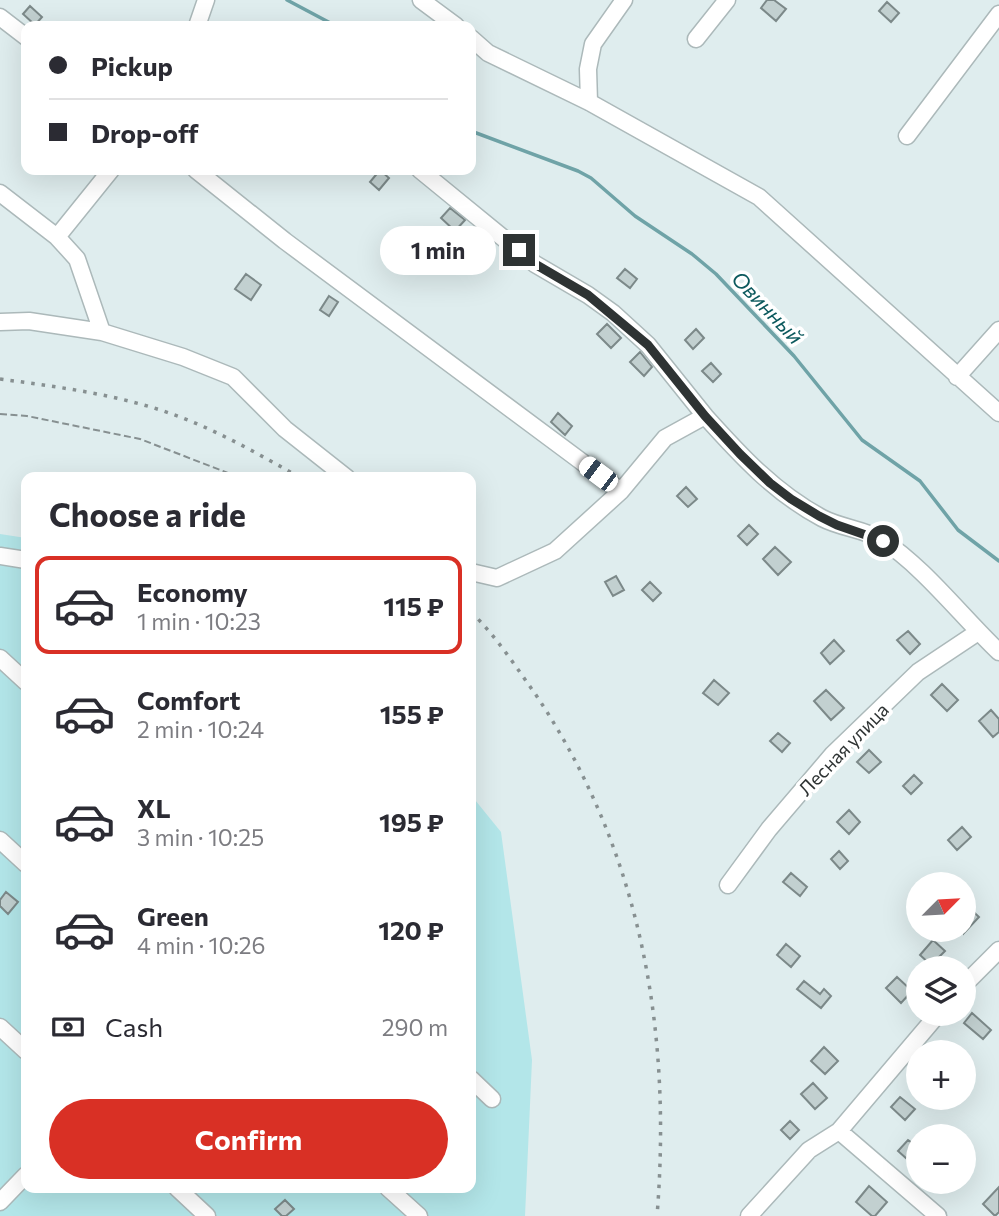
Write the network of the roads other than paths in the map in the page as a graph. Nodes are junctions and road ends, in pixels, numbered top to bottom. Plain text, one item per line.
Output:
1 (206, 0) edge
2 (421, 0) edge
3 (624, 0) edge
4 (727, 0) edge
5 (999, 14) edge
6 (0, 16) edge
7 (199, 21) edge
8 (449, 21) edge
9 (21, 33) edge
10 (696, 39) dead end
11 (476, 42) edge
12 (589, 102) junction
13 (907, 136) dead end
14 (107, 175) edge
15 (202, 175) edge
16 (426, 175) edge
17 (0, 193) edge
18 (57, 237) junction
19 (0, 322) edge
20 (999, 330) edge
21 (102, 332) junction
22 (957, 377) junction
23 (999, 413) edge
24 (705, 416) junction
25 (339, 472) edge
26 (621, 491) junction
27 (0, 556) edge
28 (21, 559) edge
29 (476, 573) edge
30 (978, 632) junction
31 (999, 652) edge
32 (0, 658) edge
33 (21, 677) edge
34 (0, 840) edge
35 (21, 859) edge
36 (728, 885) dead end
37 (999, 950) edge
38 (976, 973) edge
39 (928, 1026) edge
40 (0, 1027) edge
41 (21, 1046) edge
42 (476, 1084) edge
43 (492, 1099) dead end
44 (839, 1131) junction
45 (21, 1180) edge
46 (182, 1193) edge
47 (394, 1193) edge
48 (0, 1202) edge
49 (0, 1212) edge
50 (4, 1216) edge
51 (207, 1216) edge
52 (419, 1216) edge
53 (749, 1216) edge
54 (937, 1216) edge

1 - 7 street
2 - 8 street
3 - 12 street
4 - 10 street
5 - 13 street
6 - 9 street
11 - 12 street
12 - 22 street
14 - 18 street
15 - 26 street
16 - 24 street
17 - 18 street
18 - 21 street
19 - 21 street
20 - 22 street
21 - 25 street
22 - 23 street
24 - 26 street
24 - 30 street
26 - 29 street
27 - 28 street
30 - 31 street
30 - 36 street, Лесная улица
32 - 33 street
34 - 35 street
37 - 38 street
39 - 44 street
40 - 41 street
42 - 43 street
44 - 53 street
44 - 54 street
45 - 48 street
46 - 51 street
47 - 52 street
49 - 50 street

